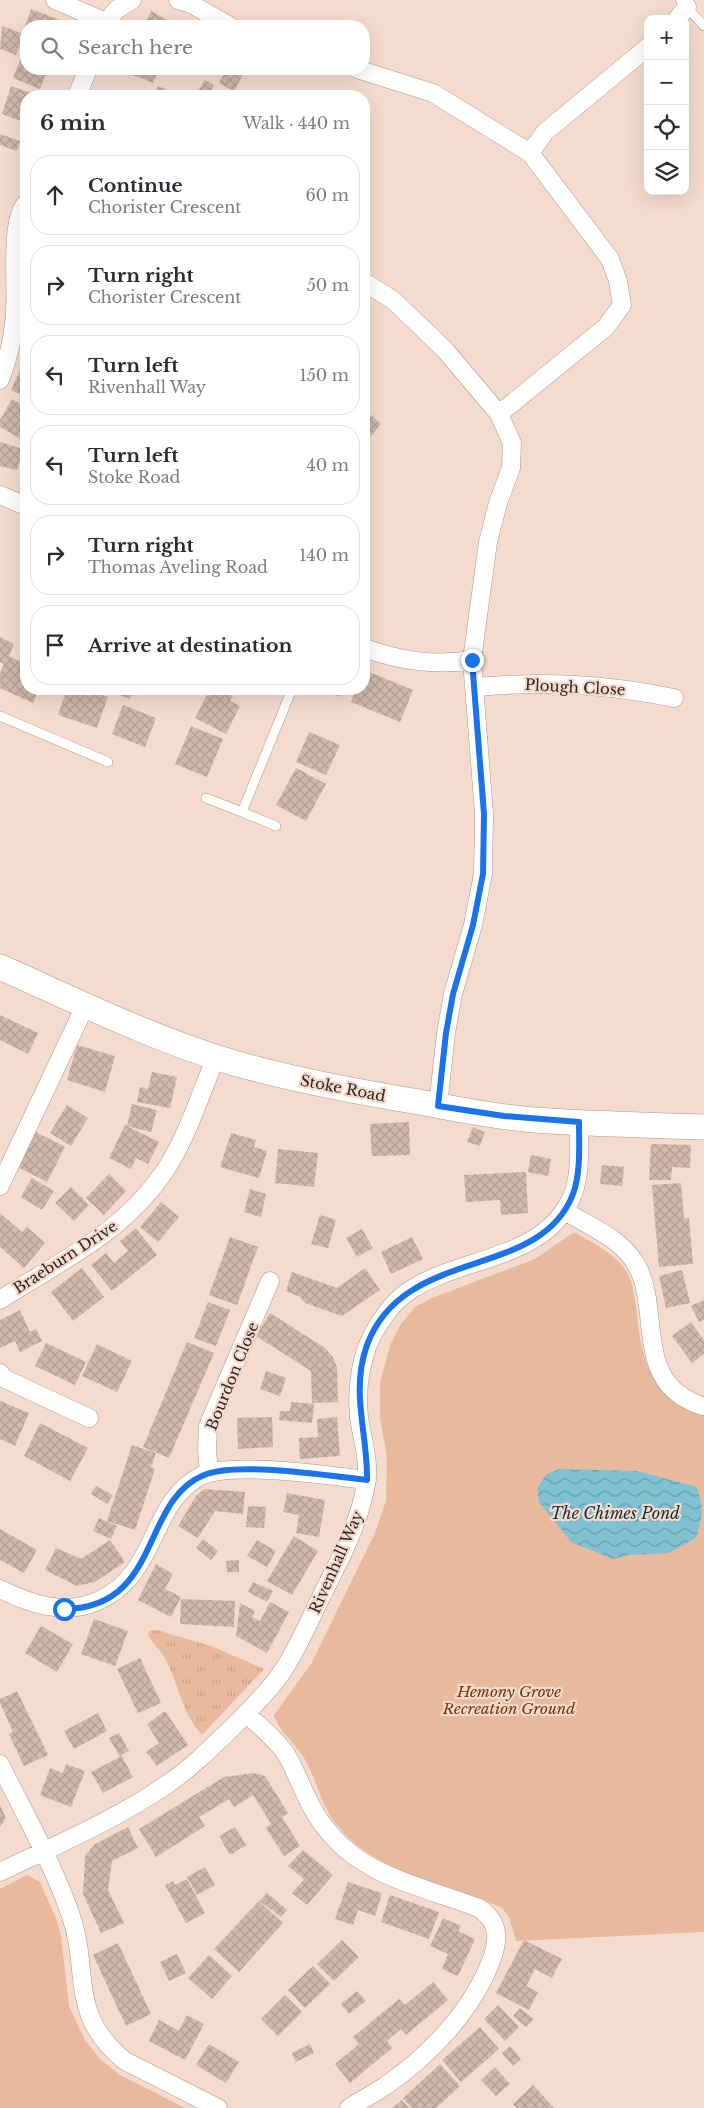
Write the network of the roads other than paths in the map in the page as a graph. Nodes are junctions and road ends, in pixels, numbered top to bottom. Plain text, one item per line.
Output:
1 (55, 0) edge
2 (132, 0) edge
3 (178, 0) edge
4 (682, 9) edge
5 (97, 20) edge
6 (108, 20) edge
7 (219, 20) edge
8 (704, 26) edge
9 (644, 50) edge
10 (370, 73) edge
11 (86, 75) edge
12 (79, 90) edge
13 (530, 153) junction
14 (20, 221) edge
15 (370, 286) edge
16 (0, 380) edge
17 (499, 414) junction
18 (0, 495) edge
19 (20, 503) edge
20 (370, 650) edge
21 (472, 660) junction
22 (475, 687) junction
23 (290, 695) edge
24 (674, 698) dead end
25 (0, 716) edge
26 (108, 762) dead end
27 (206, 798) dead end
28 (242, 812) junction
29 (276, 826) dead end
30 (0, 967) edge
31 (86, 1006) junction
32 (216, 1057) junction
33 (438, 1106) junction
34 (579, 1122) junction
35 (704, 1127) edge
36 (0, 1186) edge
37 (565, 1211) junction
38 (270, 1282) dead end
39 (0, 1300) edge
40 (0, 1373) edge
41 (704, 1406) edge
42 (89, 1418) dead end
43 (209, 1473) junction
44 (367, 1480) junction
45 (0, 1589) edge
46 (246, 1713) junction
47 (0, 1764) edge
48 (42, 1852) junction
49 (0, 1872) edge
50 (218, 2108) edge
51 (349, 2108) edge

1 - 5 street
2 - 6 street
3 - 7 street
4 - 8 lane
9 - 13 street
10 - 13 street
11 - 12 street
13 - 17 street
14 - 16 street
15 - 17 street
17 - 21 street
18 - 19 street
20 - 21 street
21 - 22 street
22 - 24 street, Plough Close
22 - 33 street
23 - 28 lane
25 - 26 lane
27 - 28 lane
28 - 29 lane
30 - 31 street, Stoke Road
31 - 32 street, Stoke Road
31 - 36 street
32 - 33 street, Stoke Road
32 - 39 street, Braeburn Drive
33 - 34 street, Stoke Road
34 - 35 street, Stoke Road
34 - 37 street, Rivenhall Way
37 - 41 street
37 - 44 street, Rivenhall Way
38 - 43 street, Bourdon Close
40 - 42 street
43 - 44 street
43 - 45 street
44 - 46 street, Rivenhall Way
46 - 48 street, Rivenhall Way
46 - 51 street
47 - 48 street
48 - 49 street, Rivenhall Way
48 - 50 street

